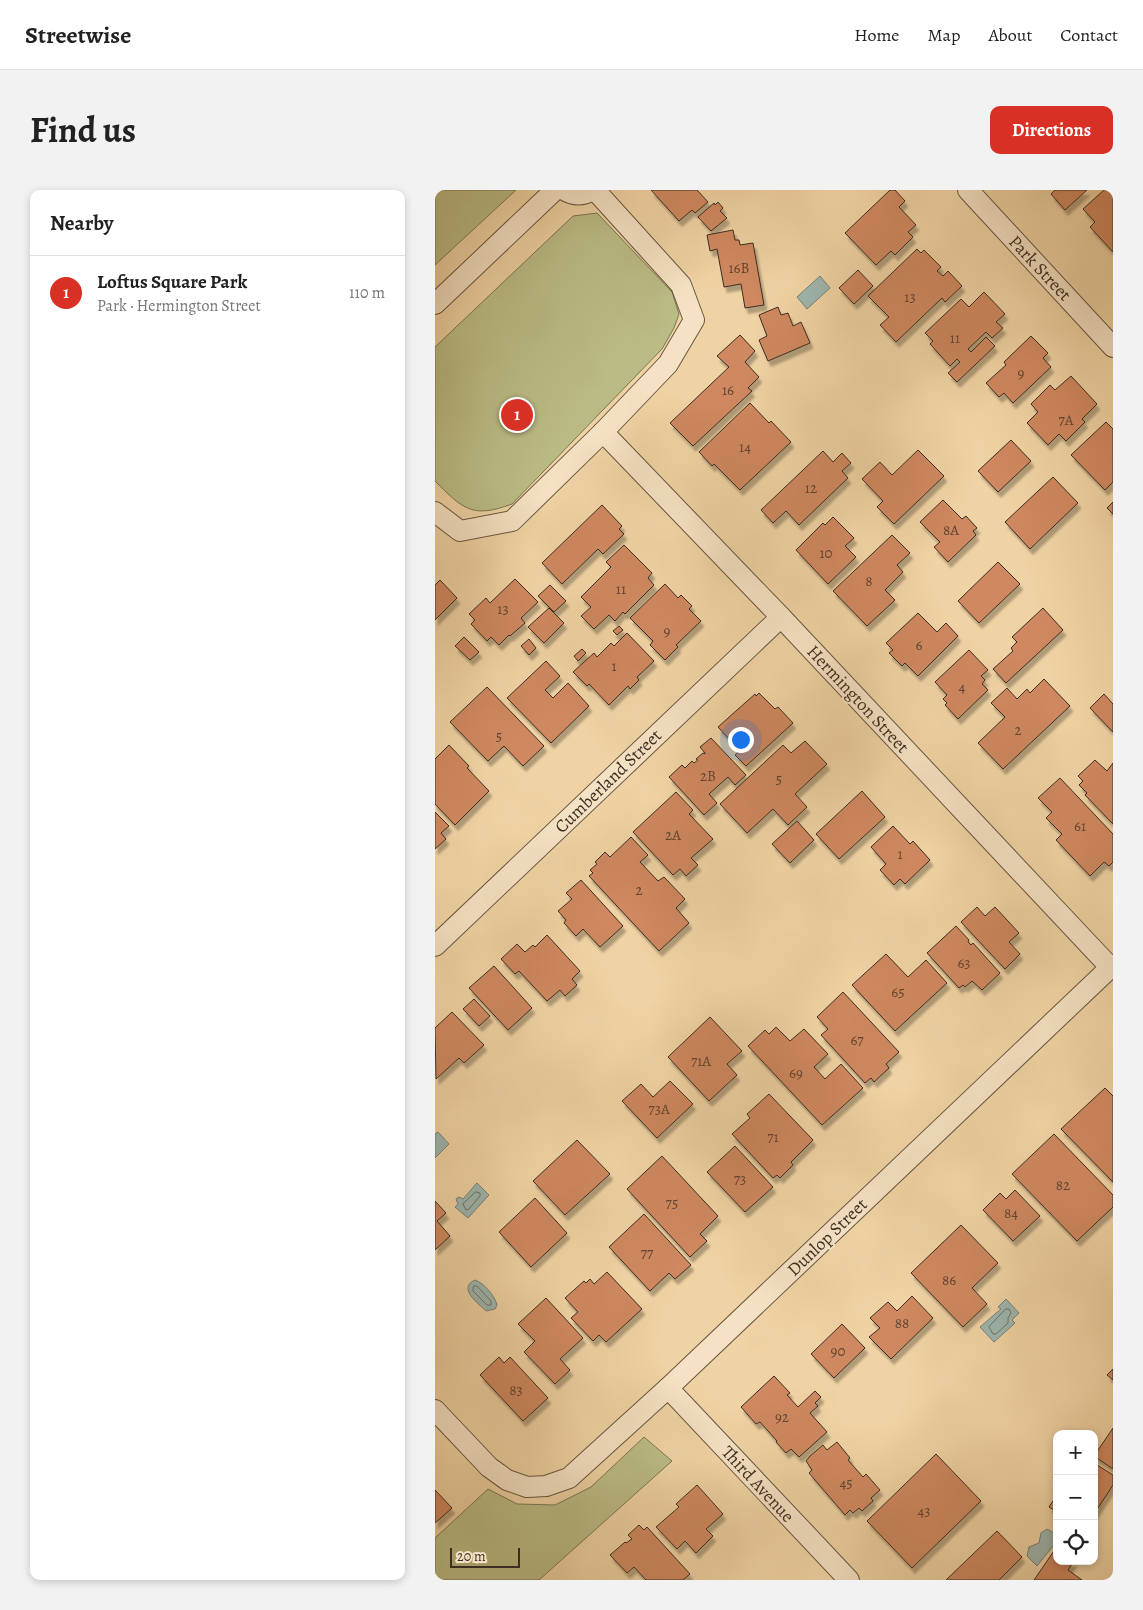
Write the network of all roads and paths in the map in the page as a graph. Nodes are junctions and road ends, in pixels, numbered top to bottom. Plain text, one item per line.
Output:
1 (555, 190) edge
2 (564, 190) edge
3 (594, 190) edge
4 (968, 190) edge
5 (435, 304) edge
6 (1113, 347) edge
7 (603, 432) junction
8 (435, 512) edge
9 (781, 617) junction
10 (435, 946) edge
11 (1112, 966) edge
12 (668, 1388) junction
13 (435, 1410) edge
14 (849, 1580) edge

1 - 5 street
2 - 3 street
3 - 7 street
4 - 6 street, Park Street
7 - 8 street
7 - 9 street, Hermington Street
9 - 10 street, Cumberland Street
9 - 11 street, Hermington Street
11 - 12 street, Dunlop Street
12 - 13 street, Dunlop Street
12 - 14 street, Third Avenue

